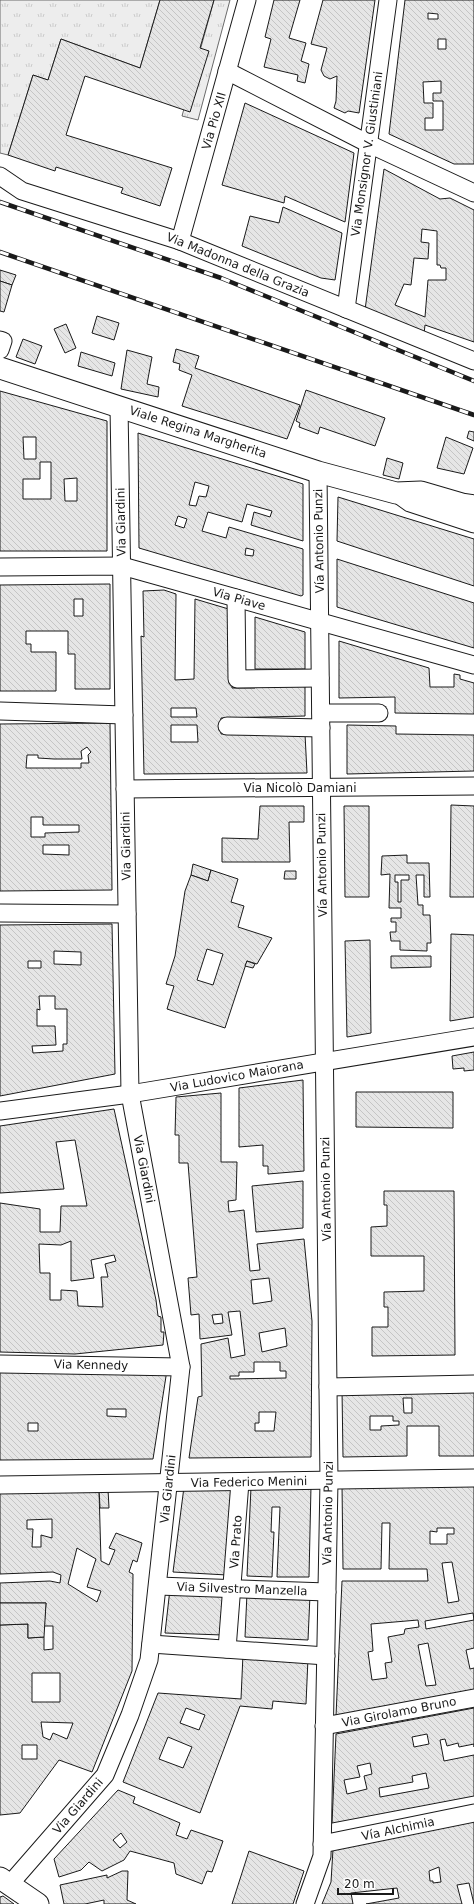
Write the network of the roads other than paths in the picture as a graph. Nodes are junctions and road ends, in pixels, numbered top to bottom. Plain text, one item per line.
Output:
1 (247, 0) edge
2 (388, 0) edge
3 (228, 71) junction
4 (368, 144) junction
5 (0, 176) edge
6 (474, 193) edge
7 (180, 241) junction
8 (346, 309) junction
9 (0, 340) edge
10 (0, 350) edge
11 (474, 361) edge
12 (0, 368) edge
13 (119, 406) junction
14 (318, 472) junction
15 (396, 493) junction
16 (474, 506) edge
17 (474, 524) edge
18 (122, 566) junction
19 (0, 567) edge
20 (236, 598) junction
21 (320, 621) junction
22 (474, 665) edge
23 (320, 678) junction
24 (0, 711) edge
25 (379, 713) dead end
26 (124, 715) junction
27 (321, 720) junction
28 (227, 726) dead end
29 (474, 786) edge
30 (322, 788) junction
31 (125, 789) junction
32 (0, 913) edge
33 (127, 914) junction
34 (474, 1037) edge
35 (325, 1061) junction
36 (130, 1094) junction
37 (0, 1111) edge
38 (0, 1364) edge
39 (181, 1367) junction
40 (474, 1384) edge
41 (328, 1387) junction
42 (474, 1478) edge
43 (329, 1481) junction
44 (240, 1482) junction
45 (169, 1483) junction
46 (0, 1485) edge
47 (158, 1586) junction
48 (233, 1589) junction
49 (327, 1592) junction
50 (151, 1644) junction
51 (227, 1649) junction
52 (326, 1656) junction
53 (474, 1698) edge
54 (324, 1726) junction
55 (474, 1813) edge
56 (322, 1844) junction
57 (5, 1881) edge
58 (38, 1904) edge
59 (304, 1904) edge

1 - 3 street, Via Pio XII
2 - 4 street, Via Monsignor V. Giustiniani
3 - 4 street
3 - 7 street, Via Pio XII
4 - 6 street
4 - 8 street, Via Monsignor V. Giustiniani
5 - 7 street, Via Madonna della Grazia
7 - 8 street, Via Madonna della Grazia
8 - 11 street, Via Madonna della Grazia
9 - 10 street
12 - 13 street, Viale Regina Margherita
13 - 14 street, Viale Regina Margherita
13 - 18 street, Via Giardini
14 - 15 street, Viale Regina Margherita
14 - 21 street, Vía Antonio Punzi
15 - 16 street, Viale Regina Margherita
15 - 17 street, Viale Regina Margherita
18 - 19 street, Via Piave
18 - 20 street, Via Piave
18 - 26 street, Via Giardini
20 - 21 street, Via Piave
20 - 23 street
21 - 22 street, Via Piave
21 - 23 street, Vía Antonio Punzi
23 - 27 street, Vía Antonio Punzi
24 - 26 street
25 - 27 street
26 - 31 street, Via Giardini
27 - 28 street
27 - 30 street, Vía Antonio Punzi
29 - 30 street, Via Nicolò Damiani
30 - 31 street, Via Nicolò Damiani
30 - 35 street, Vía Antonio Punzi
31 - 33 street, Via Giardini
32 - 33 street
33 - 36 street, Via Giardini
34 - 35 street, Via Ludovico Maiorana
35 - 36 street, Via Ludovico Maiorana
35 - 41 street, Vía Antonio Punzi
36 - 37 street, Via Ludovico Maiorana
36 - 39 street, Via Giardini
38 - 39 street, Via Kennedy
39 - 45 street, Via Giardini
40 - 41 street
41 - 43 street, Vía Antonio Punzi
42 - 43 street, Via Federico Menini
43 - 44 street, Via Federico Menini
43 - 49 street, Vía Antonio Punzi
44 - 45 street, Via Federico Menini
44 - 48 street, Via Prato
45 - 46 street, Via Federico Menini
45 - 47 street, Via Giardini
47 - 48 street, Via Silvestro Manzella
47 - 50 street, Via Giardini
48 - 49 street, Via Silvestro Manzella
48 - 51 street, Via Prato
49 - 52 street, Vía Antonio Punzi
50 - 51 street
50 - 57 street, Via Giardini
51 - 52 street
52 - 54 street, Vía Antonio Punzi
53 - 54 street, Via Girolamo Bruno
54 - 56 street, Vía Antonio Punzi
55 - 56 street, Vía Alchimia
56 - 59 street, Vía Antonio Punzi
57 - 58 street

